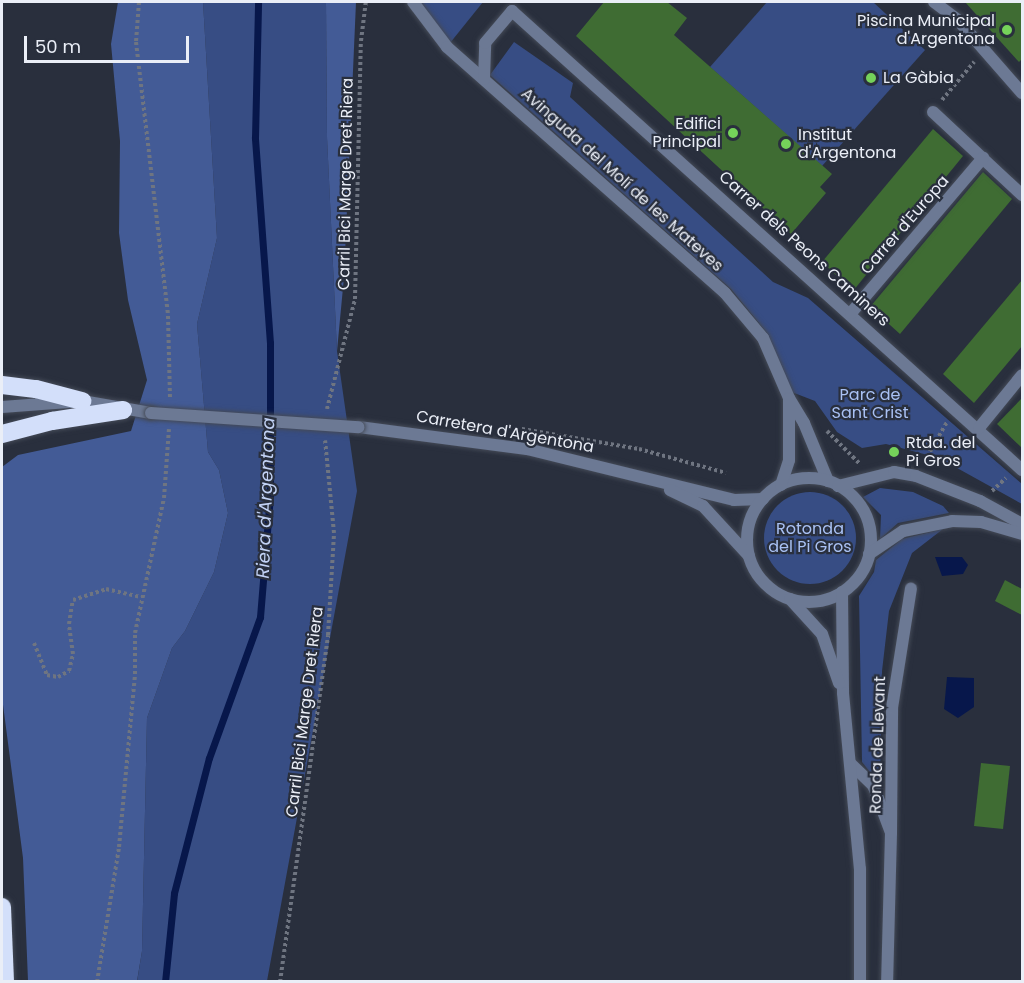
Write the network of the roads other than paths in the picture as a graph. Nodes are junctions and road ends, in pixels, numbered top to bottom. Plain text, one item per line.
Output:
1 (413, 2) edge
2 (934, 2) edge
3 (484, 79) junction
4 (1023, 93) edge
5 (933, 111) road end
6 (983, 158) junction
7 (1023, 195) edge
8 (851, 313) junction
9 (1023, 375) edge
10 (2, 385) edge
11 (789, 398) junction
12 (82, 401) junction
13 (2, 407) edge
14 (123, 410) junction
15 (979, 428) junction
16 (2, 434) edge
17 (1021, 468) edge
18 (644, 478) junction
19 (833, 484) junction
20 (781, 485) junction
21 (763, 499) junction
22 (1023, 524) edge
23 (1023, 534) edge
24 (869, 554) junction
25 (749, 556) junction
26 (911, 588) dead end
27 (842, 592) junction
28 (789, 599) junction
29 (843, 693) junction
30 (851, 764) junction
31 (891, 833) junction
32 (2, 908) edge
33 (5, 981) edge
34 (860, 981) edge
35 (887, 981) edge

1 - 3 street, Avinguda del Molí de les Mateves
2 - 4 street
3 - 8 street, Carrer dels Peons Caminers
3 - 11 street, Avinguda del Molí de les Mateves
5 - 6 street
6 - 7 street
6 - 8 street, Carrer d'Europa
8 - 15 street, Carrer dels Peons Caminers
9 - 15 street
10 - 12 highway
11 - 19 street, Avinguda del Molí de les Mateves
11 - 20 street
12 - 13 street
12 - 14 street, Carretera d'Argentona
14 - 16 highway
14 - 18 street, Carretera d'Argentona, bridge
15 - 17 street, Carrer dels Peons Caminers
18 - 21 street
18 - 25 street
19 - 20 street
19 - 22 street
19 - 24 street
20 - 21 street
21 - 25 street
23 - 24 street
24 - 27 street
25 - 28 street
26 - 31 street, Ronda de Llevant
27 - 28 street
27 - 29 street
28 - 29 street
29 - 30 street
30 - 31 street, Ronda de Llevant
30 - 34 street
31 - 35 street, Ronda de Llevant
32 - 33 highway

